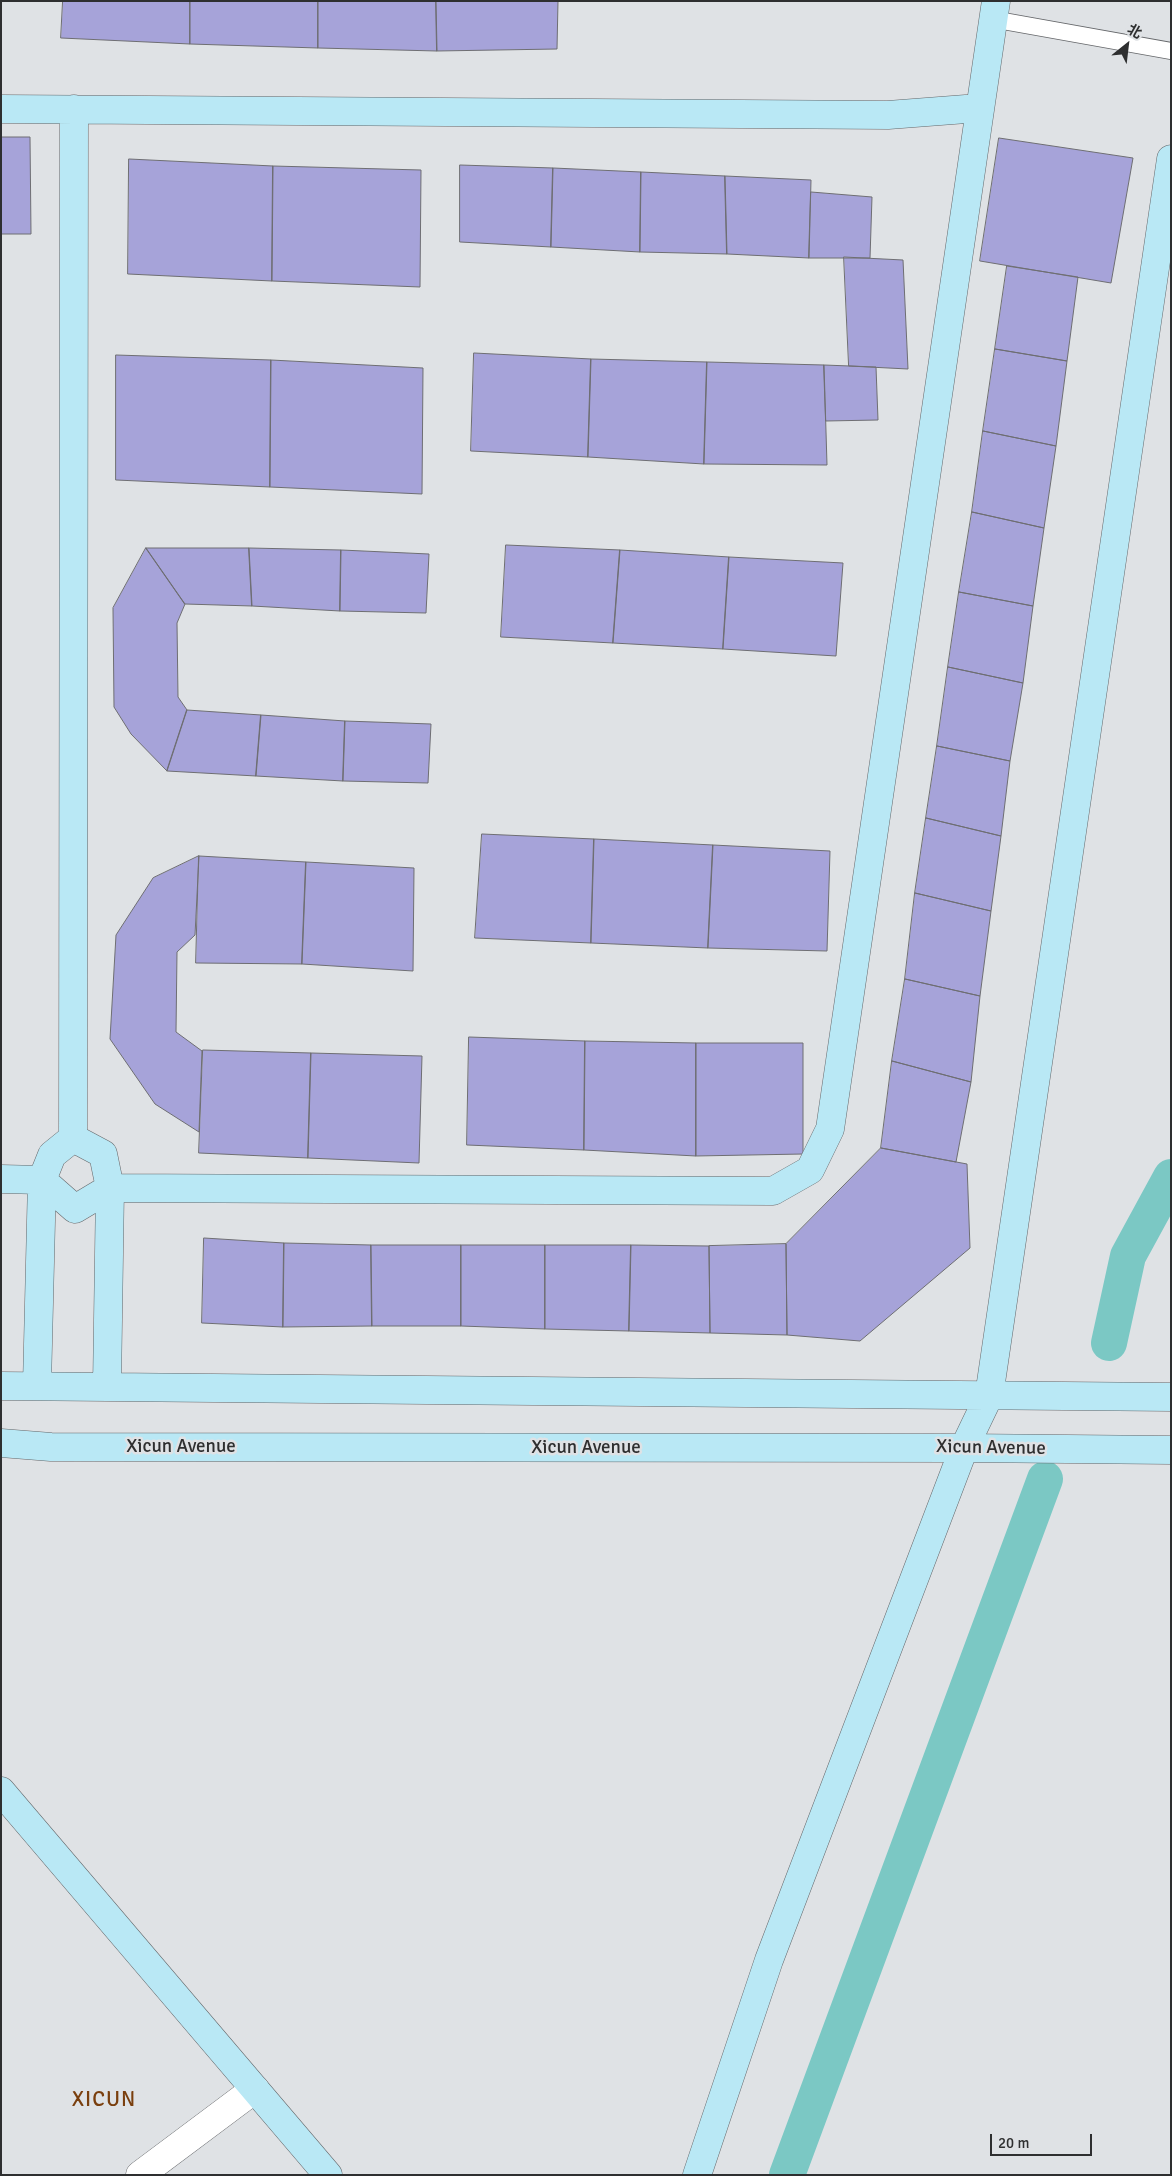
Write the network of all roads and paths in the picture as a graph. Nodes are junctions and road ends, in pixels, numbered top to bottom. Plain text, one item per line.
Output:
1 (994, 10) edge
2 (1171, 51) edge
3 (979, 108) junction
4 (1, 109) edge
5 (74, 109) junction
6 (1171, 159) edge
7 (73, 1138) junction
8 (1, 1179) edge
9 (42, 1180) junction
10 (110, 1188) junction
11 (37, 1385) junction
12 (1, 1386) edge
13 (107, 1386) junction
14 (989, 1396) junction
15 (1171, 1397) edge
16 (1, 1443) edge
17 (964, 1448) junction
18 (1171, 1450) edge
19 (1, 1791) edge
20 (254, 2089) junction
21 (140, 2175) edge
22 (328, 2175) edge
23 (697, 2175) edge

1 - 2 lane
1 - 3 street
3 - 5 street
3 - 10 street
4 - 5 street
5 - 7 street
6 - 14 street
7 - 9 street
7 - 10 street
8 - 9 street
9 - 10 street
9 - 11 street
10 - 13 street
11 - 12 street
11 - 13 street
13 - 14 street
14 - 15 street
14 - 17 street
16 - 17 street, Xicun Avenue
17 - 18 street, Xicun Avenue
17 - 23 street
19 - 20 street
20 - 21 street
20 - 22 street

